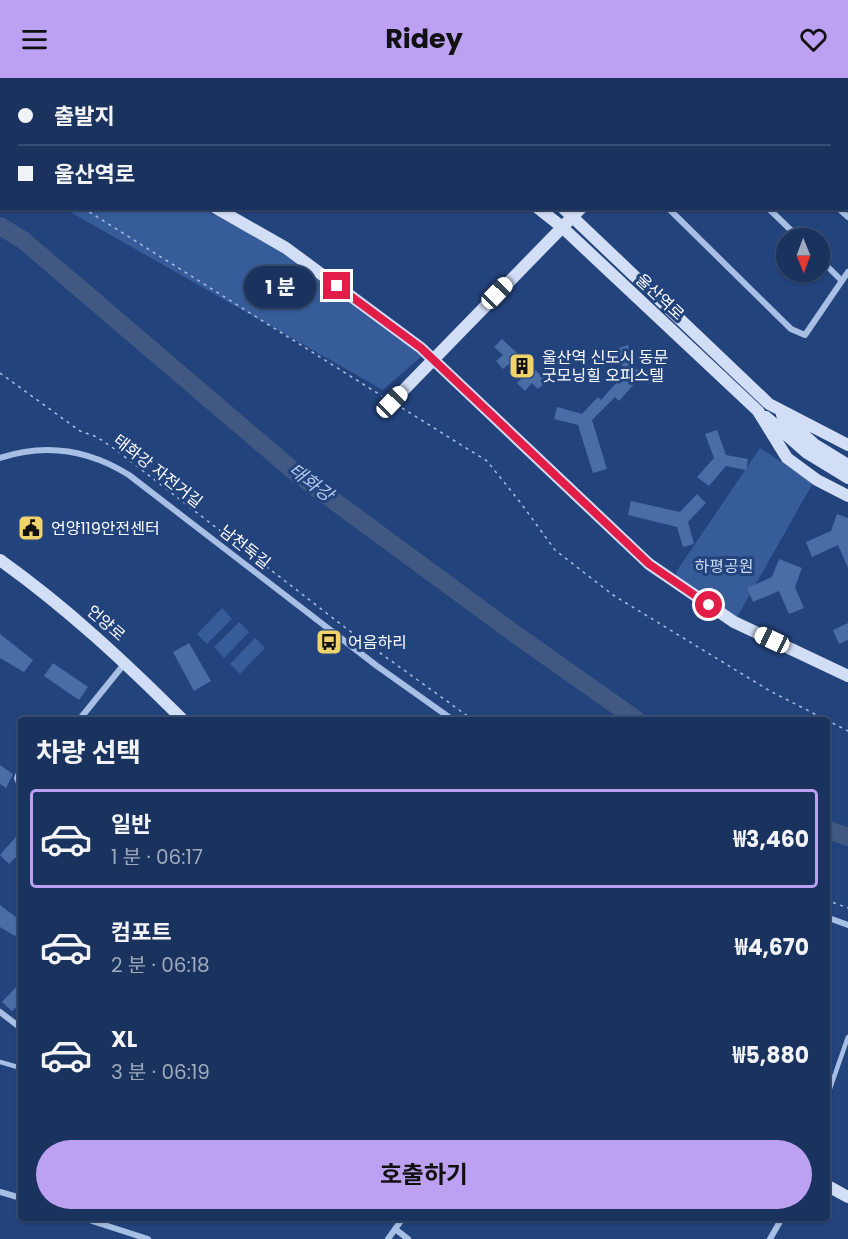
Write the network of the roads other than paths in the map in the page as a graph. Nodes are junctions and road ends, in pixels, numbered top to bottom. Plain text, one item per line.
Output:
1 (220, 210) edge
2 (540, 210) edge
3 (670, 210) edge
4 (770, 210) edge
5 (572, 211) edge
6 (562, 228) junction
7 (789, 228) edge
8 (830, 269) edge
9 (848, 272) edge
10 (842, 280) junction
11 (433, 359) junction
12 (392, 402) road end
13 (764, 407) junction
14 (848, 445) edge
15 (0, 458) edge
16 (848, 465) edge
17 (848, 478) edge
18 (848, 496) edge
19 (0, 560) edge
20 (125, 662) junction
21 (848, 676) edge
22 (81, 717) edge
23 (180, 717) edge
24 (449, 717) edge
25 (830, 918) edge
26 (848, 925) edge
27 (0, 1012) edge
28 (18, 1026) edge
29 (848, 1037) edge
30 (0, 1062) edge
31 (18, 1067) edge
32 (830, 1089) edge
33 (830, 1187) edge
34 (0, 1192) edge
35 (18, 1197) edge
36 (848, 1197) edge
37 (92, 1221) edge
38 (401, 1221) edge
39 (780, 1221) edge
40 (395, 1229) junction
41 (148, 1239) edge
42 (388, 1239) edge
43 (408, 1239) edge
44 (770, 1239) edge

1 - 11 main road
2 - 6 main road, 울산역로
3 - 10 street
4 - 7 street
5 - 6 main road
5 - 13 main road, 울산역로
6 - 11 main road
6 - 13 main road, 울산역로
8 - 10 street
9 - 10 street
11 - 12 main road
11 - 21 main road
13 - 14 main road, 울산역로
13 - 16 main road, 울산역로
13 - 17 main road, 울산역로
13 - 18 main road, 울산역로
15 - 24 street, 남천둑길
19 - 20 main road, 언양로
20 - 22 street
20 - 23 main road, 언양로
25 - 26 street
27 - 28 street
29 - 32 lane
30 - 31 lane
33 - 36 main road
34 - 35 street
37 - 41 street
38 - 40 street
39 - 44 street
40 - 42 street
40 - 43 street

